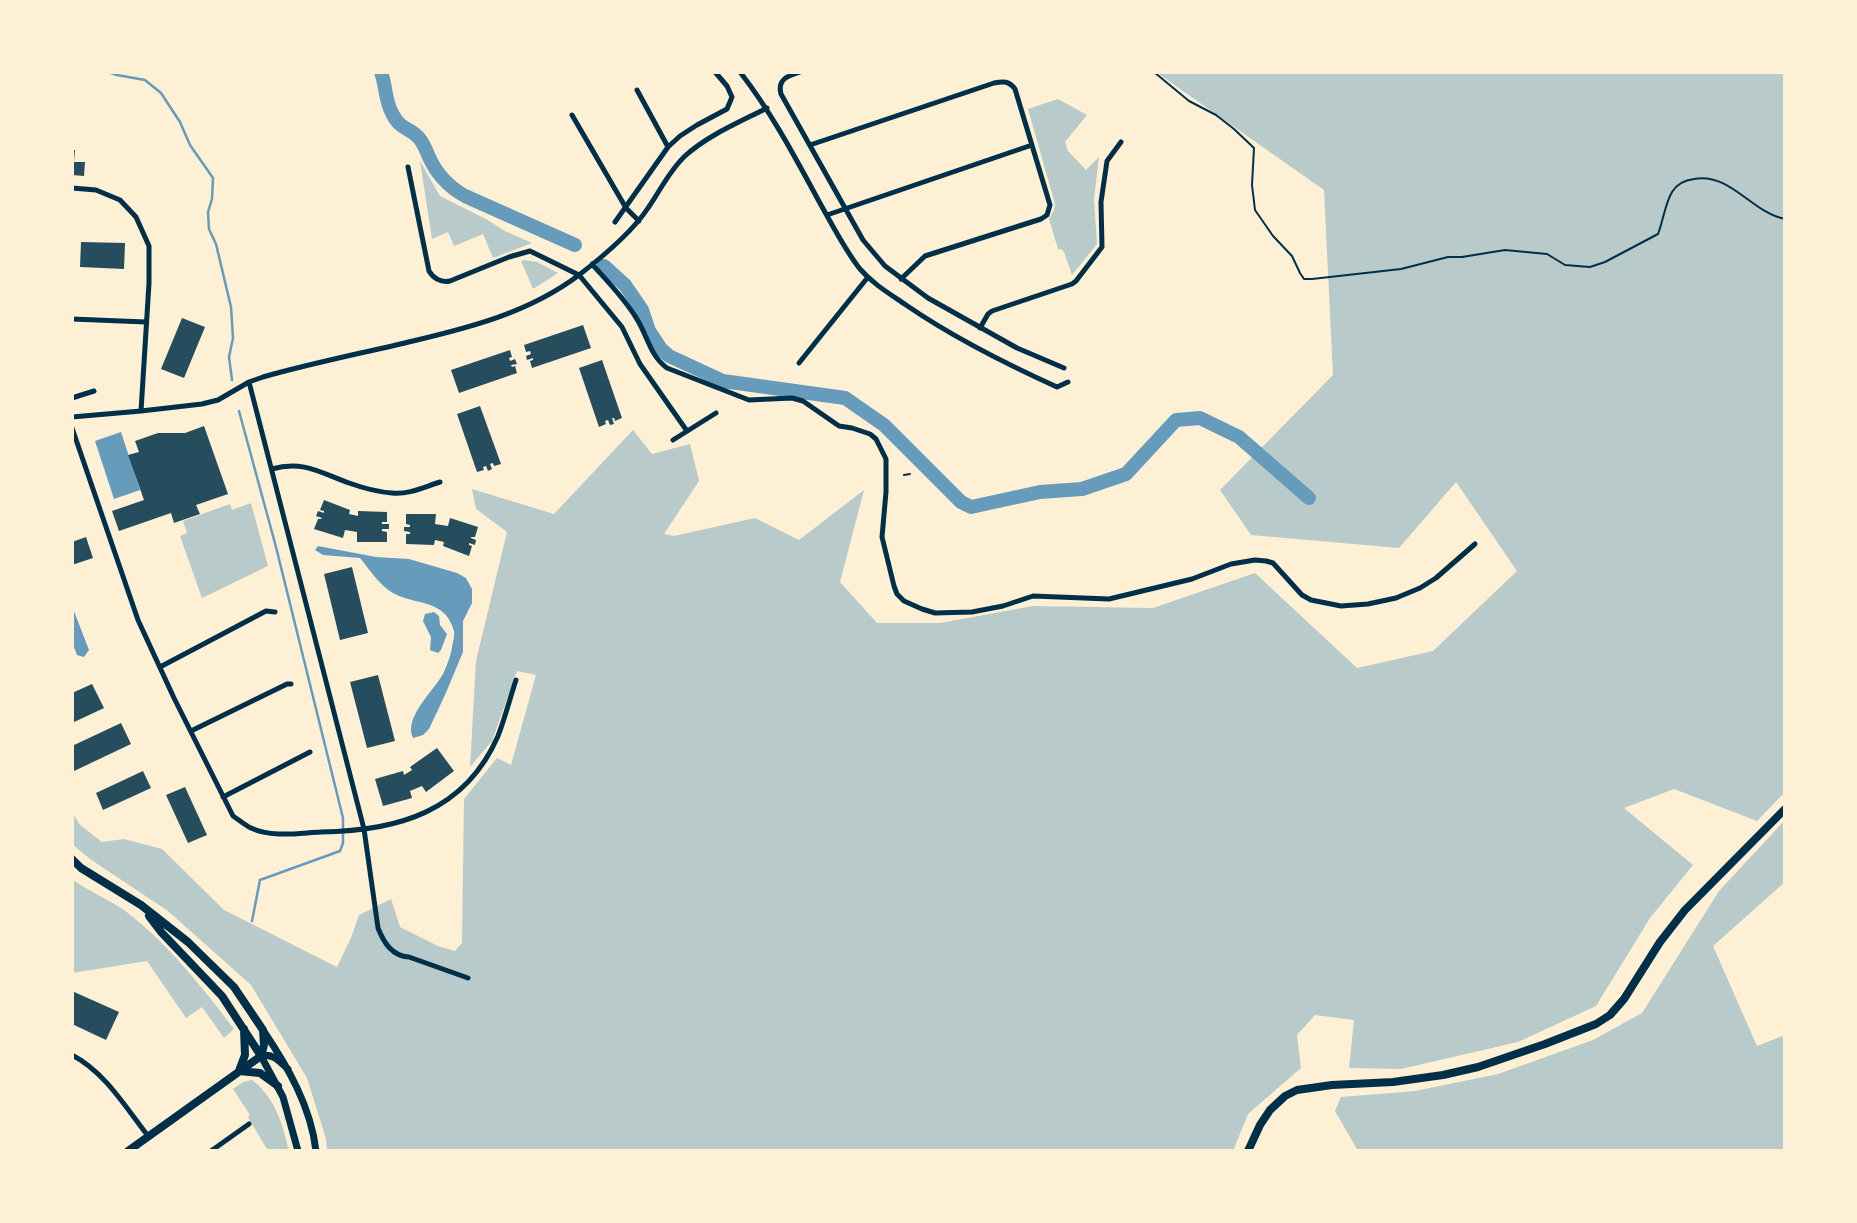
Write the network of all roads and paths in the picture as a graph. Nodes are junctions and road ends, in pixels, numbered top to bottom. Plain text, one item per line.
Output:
1 (715, 72) edge
2 (740, 72) edge
3 (800, 72) edge
4 (1154, 72) edge
5 (637, 90) dead end
6 (767, 108) junction
7 (572, 115) dead end
8 (1121, 142) dead end
9 (810, 145) junction
10 (1032, 145) junction
11 (668, 147) junction
12 (408, 167) dead end
13 (72, 188) edge
14 (626, 208) junction
15 (845, 209) junction
16 (827, 215) junction
17 (1785, 219) edge
18 (639, 220) junction
19 (615, 222) dead end
20 (592, 264) junction
21 (579, 275) junction
22 (867, 277) junction
23 (901, 279) junction
24 (72, 319) edge
25 (146, 322) junction
26 (980, 328) junction
27 (799, 363) dead end
28 (1064, 368) dead end
29 (249, 382) junction
30 (1068, 382) dead end
31 (94, 391) dead end
32 (72, 398) edge
33 (141, 411) junction
34 (716, 413) dead end
35 (72, 417) edge
36 (72, 428) edge
37 (687, 432) junction
38 (673, 440) dead end
39 (272, 469) junction
40 (910, 474) dead end
41 (904, 475) dead end
42 (440, 482) dead end
43 (1475, 544) dead end
44 (275, 612) dead end
45 (160, 667) junction
46 (516, 680) dead end
47 (291, 684) dead end
48 (191, 731) junction
49 (310, 752) dead end
50 (223, 797) junction
51 (1785, 809) edge
52 (364, 829) junction
53 (72, 859) edge
54 (141, 905) junction
55 (468, 978) dead end
56 (243, 1027) junction
57 (264, 1030) junction
58 (72, 1055) edge
59 (261, 1056) junction
60 (288, 1069) junction
61 (239, 1071) junction
62 (278, 1086) junction
63 (249, 1124) dead end
64 (148, 1136) junction
65 (128, 1151) edge
66 (211, 1151) edge
67 (298, 1151) edge
68 (316, 1151) edge
69 (1248, 1151) edge

1 - 11 street
2 - 6 street
3 - 9 street
4 - 17 path
5 - 11 street
6 - 16 street
6 - 18 street
7 - 14 street
8 - 26 street
9 - 10 street
9 - 15 street
10 - 15 street
10 - 23 street
11 - 14 street
12 - 21 street
13 - 25 street
14 - 18 street
14 - 19 street
15 - 16 street
15 - 23 street
16 - 22 street
18 - 20 street
20 - 21 street
20 - 43 street
21 - 29 street
21 - 37 street
22 - 27 street
22 - 30 street
23 - 26 street
24 - 25 street
25 - 33 street
26 - 28 street
29 - 33 street
29 - 39 street
31 - 32 street
33 - 35 street
34 - 37 street
36 - 45 street
37 - 38 street
39 - 42 street
39 - 52 street
40 - 41 path
44 - 45 street
45 - 48 street
46 - 52 street
47 - 48 street
48 - 50 street
49 - 50 street
50 - 52 street
51 - 69 main road
52 - 55 street
53 - 54 main road
54 - 56 main road
54 - 57 main road
56 - 59 main road
56 - 61 main road
57 - 59 main road
57 - 60 main road
58 - 64 street
59 - 60 main road
59 - 61 main road
59 - 62 main road
60 - 68 main road
61 - 62 main road
61 - 64 main road
62 - 67 main road
63 - 66 street
64 - 65 main road

